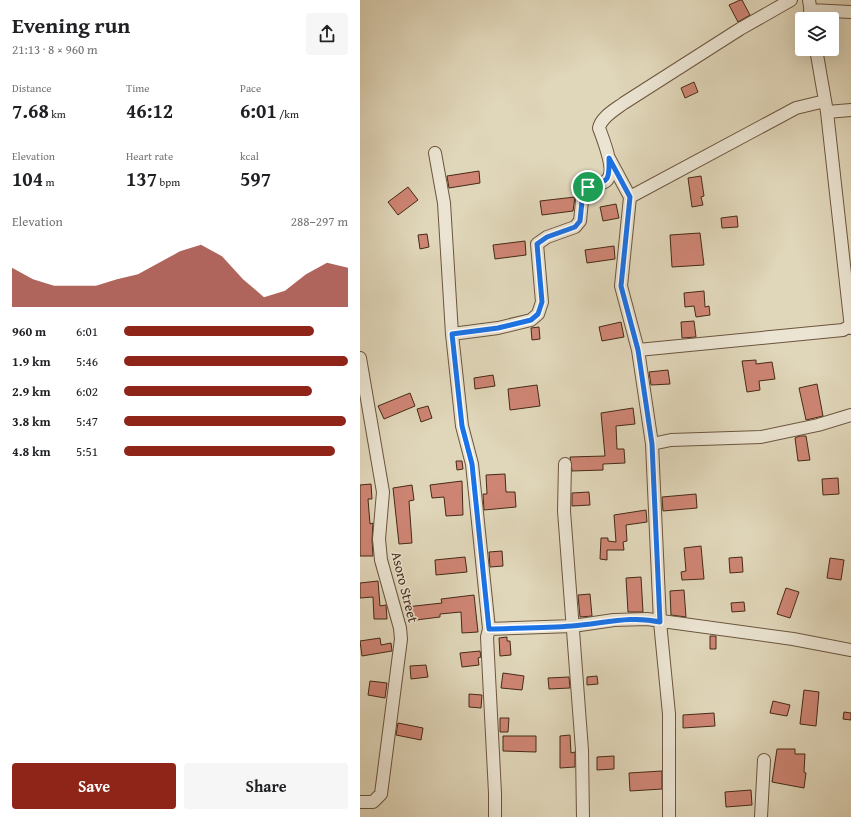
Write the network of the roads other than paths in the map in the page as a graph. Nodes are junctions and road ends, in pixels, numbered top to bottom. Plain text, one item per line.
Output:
1 (791, 0) edge
2 (810, 10) edge
3 (851, 12) edge
4 (817, 56) edge
5 (826, 106) junction
6 (851, 110) edge
7 (435, 153) dead end
8 (609, 158) junction
9 (630, 197) junction
10 (851, 327) edge
11 (452, 334) junction
12 (638, 350) junction
13 (360, 358) edge
14 (360, 363) edge
15 (851, 415) edge
16 (652, 444) junction
17 (565, 464) dead end
18 (660, 622) junction
19 (573, 626) junction
20 (489, 629) junction
21 (851, 650) edge
22 (764, 760) dead end
23 (360, 802) edge
24 (495, 817) edge
25 (583, 817) edge
26 (669, 817) edge
27 (761, 817) edge

1 - 8 street
2 - 3 street
4 - 5 street
5 - 6 street
5 - 9 street
5 - 10 street
7 - 11 street
8 - 9 street
8 - 11 street
9 - 12 street
10 - 12 street
11 - 20 street
12 - 16 street
13 - 14 street, Asoro Street
14 - 23 street, Asoro Street
15 - 16 street
16 - 18 street
17 - 19 street
18 - 19 street
18 - 21 street
18 - 26 street
19 - 20 street
19 - 25 street
20 - 24 street
22 - 27 street

